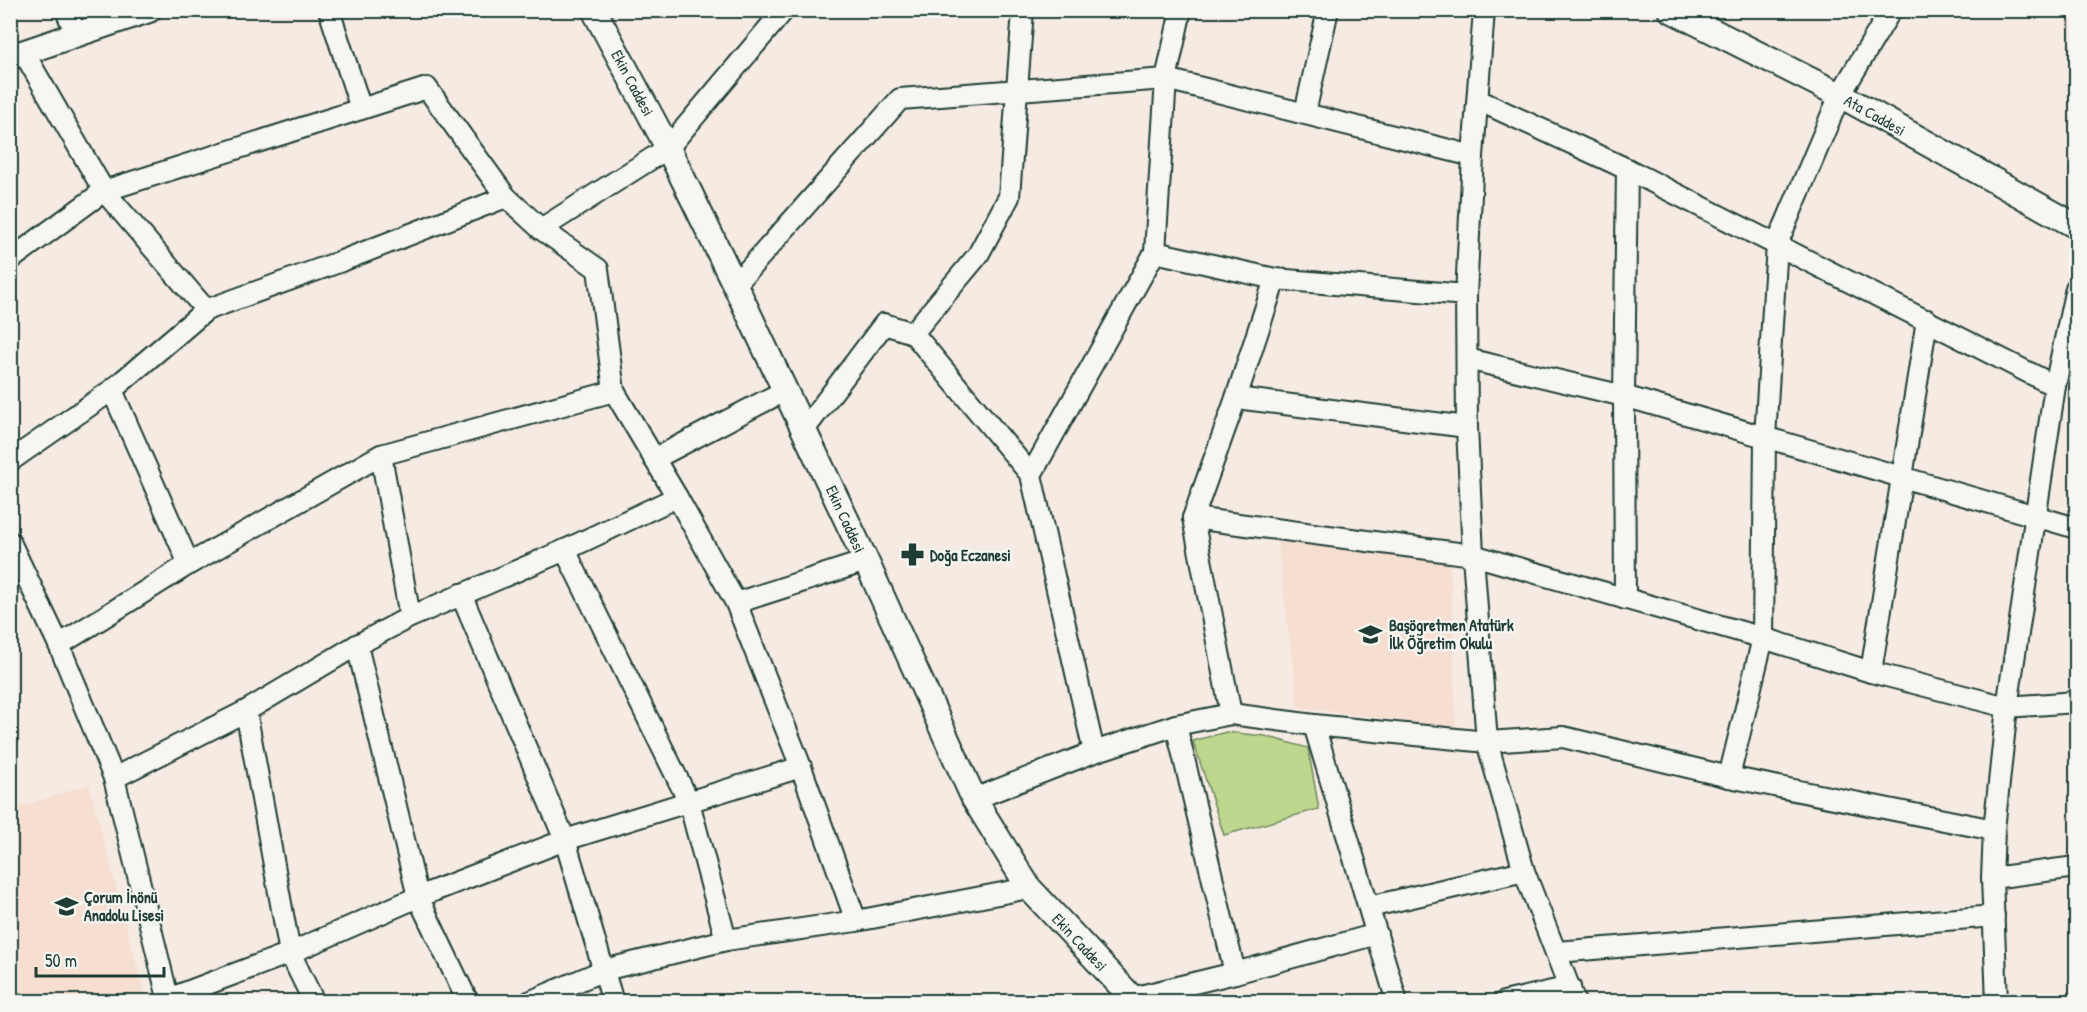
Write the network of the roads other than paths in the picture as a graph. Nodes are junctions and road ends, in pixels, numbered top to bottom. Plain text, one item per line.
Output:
1 (66, 10) edge
2 (148, 10) edge
3 (329, 10) edge
4 (594, 10) edge
5 (1023, 10) edge
6 (1181, 10) edge
7 (1328, 10) edge
8 (1484, 10) edge
9 (1671, 10) edge
10 (1891, 10) edge
11 (774, 15) edge
12 (76, 35) junction
13 (17, 55) edge
14 (1166, 79) junction
15 (1016, 90) junction
16 (1840, 95) junction
17 (1478, 100) junction
18 (361, 109) junction
19 (1305, 114) junction
20 (668, 148) junction
21 (1473, 156) junction
22 (1628, 169) junction
23 (104, 191) junction
24 (506, 196) junction
25 (2076, 226) edge
26 (541, 229) junction
27 (1777, 244) junction
28 (1155, 252) junction
29 (10, 260) edge
30 (1275, 279) junction
31 (735, 285) junction
32 (2076, 288) edge
33 (1466, 295) junction
34 (206, 310) junction
35 (1928, 320) junction
36 (913, 333) junction
37 (1467, 360) junction
38 (2055, 386) junction
39 (112, 390) junction
40 (615, 391) junction
41 (784, 391) junction
42 (1624, 396) junction
43 (1236, 398) junction
44 (1467, 427) junction
45 (804, 430) junction
46 (1764, 437) junction
47 (381, 455) junction
48 (654, 459) junction
49 (10, 461) edge
50 (1031, 475) junction
51 (1903, 478) junction
52 (677, 497) junction
53 (2035, 515) junction
54 (1192, 518) junction
55 (2076, 528) edge
56 (10, 542) edge
57 (565, 550) junction
58 (1473, 555) junction
59 (866, 561) junction
60 (189, 564) junction
61 (461, 594) junction
62 (1625, 599) junction
63 (736, 603) junction
64 (410, 617) junction
65 (1763, 638) junction
66 (59, 645) junction
67 (357, 645) junction
68 (1871, 672) junction
69 (2076, 702) edge
70 (2007, 707) junction
71 (246, 711) junction
72 (1231, 714) junction
73 (1176, 725) junction
74 (1314, 725) junction
75 (1487, 742) junction
76 (1094, 752) junction
77 (801, 767) junction
78 (1729, 777) junction
79 (114, 778) junction
80 (974, 799) junction
81 (689, 802) junction
82 (1994, 830) junction
83 (565, 840) junction
84 (2076, 867) edge
85 (1524, 870) junction
86 (1992, 878) junction
87 (1029, 888) junction
88 (418, 897) junction
89 (1369, 907) junction
90 (1994, 916) junction
91 (855, 921) junction
92 (1377, 934) junction
93 (726, 940) junction
94 (1557, 952) junction
95 (290, 953) junction
96 (604, 970) junction
97 (1235, 973) junction
98 (1573, 994) edge
99 (168, 1000) edge
100 (1134, 1000) edge
101 (314, 1002) edge
102 (468, 1002) edge
103 (529, 1002) edge
104 (613, 1002) edge
105 (1397, 1002) edge
106 (1504, 1002) edge
107 (1996, 1002) edge

1 - 12 street
2 - 12 street
3 - 18 street
4 - 20 street, Ekin Caddesi
5 - 15 street
6 - 14 street
7 - 19 street
8 - 17 street
9 - 16 street, Ata Caddesi
10 - 16 street
11 - 20 street
12 - 13 street
13 - 23 street
14 - 15 street
14 - 19 street
14 - 28 street
15 - 31 street
15 - 36 street
16 - 25 street, Ata Caddesi
16 - 27 street
17 - 21 street
17 - 22 street
18 - 23 street
18 - 24 street
19 - 21 street
20 - 26 street
20 - 31 street, Ekin Caddesi
21 - 33 street
22 - 27 street
22 - 42 street
23 - 29 street
23 - 34 street
24 - 26 street
24 - 34 street
26 - 40 street
27 - 35 street
27 - 46 street
28 - 30 street
28 - 50 street
30 - 33 street
30 - 43 street
31 - 41 street, Ekin Caddesi
32 - 38 street
33 - 37 street
34 - 39 street
35 - 38 street
35 - 51 street
36 - 45 street
36 - 50 street
37 - 42 street
37 - 44 street
38 - 53 street
39 - 49 street
39 - 60 street
40 - 47 street
40 - 48 street
41 - 45 street, Ekin Caddesi
41 - 48 street
42 - 46 street
42 - 62 street
43 - 44 street
43 - 54 street
44 - 58 street
45 - 59 street, Ekin Caddesi
46 - 51 street
46 - 65 street
47 - 60 street
47 - 64 street
48 - 52 street
50 - 76 street
51 - 53 street
51 - 68 street
52 - 57 street
52 - 63 street
53 - 55 street
53 - 70 street
54 - 58 street
54 - 72 street
56 - 66 street
57 - 61 street
57 - 81 street
58 - 62 street
58 - 75 street
59 - 63 street
59 - 80 street, Ekin Caddesi
60 - 66 street
61 - 64 street
61 - 83 street
62 - 65 street
63 - 77 street
64 - 67 street
65 - 68 street
65 - 78 street
66 - 79 street
67 - 71 street
67 - 88 street
68 - 70 street
69 - 70 street
70 - 82 street
71 - 79 street
71 - 95 street
72 - 73 street
72 - 74 street
73 - 76 street
73 - 97 street
74 - 75 street
74 - 89 street
75 - 78 street
75 - 85 street
76 - 80 street
77 - 81 street
77 - 91 street
78 - 82 street
79 - 99 street
80 - 87 street, Ekin Caddesi
81 - 83 street
81 - 93 street
82 - 86 street
83 - 88 street
83 - 96 street
84 - 86 street
85 - 89 street
85 - 94 street
86 - 90 street
87 - 91 street
87 - 100 street, Ekin Caddesi
88 - 95 street
88 - 102 street
89 - 92 street
90 - 94 street
90 - 107 street
91 - 93 street
92 - 97 street
92 - 105 street
93 - 96 street
94 - 98 street
95 - 99 street
95 - 101 street
96 - 103 street
96 - 104 street
97 - 100 street
98 - 106 street

